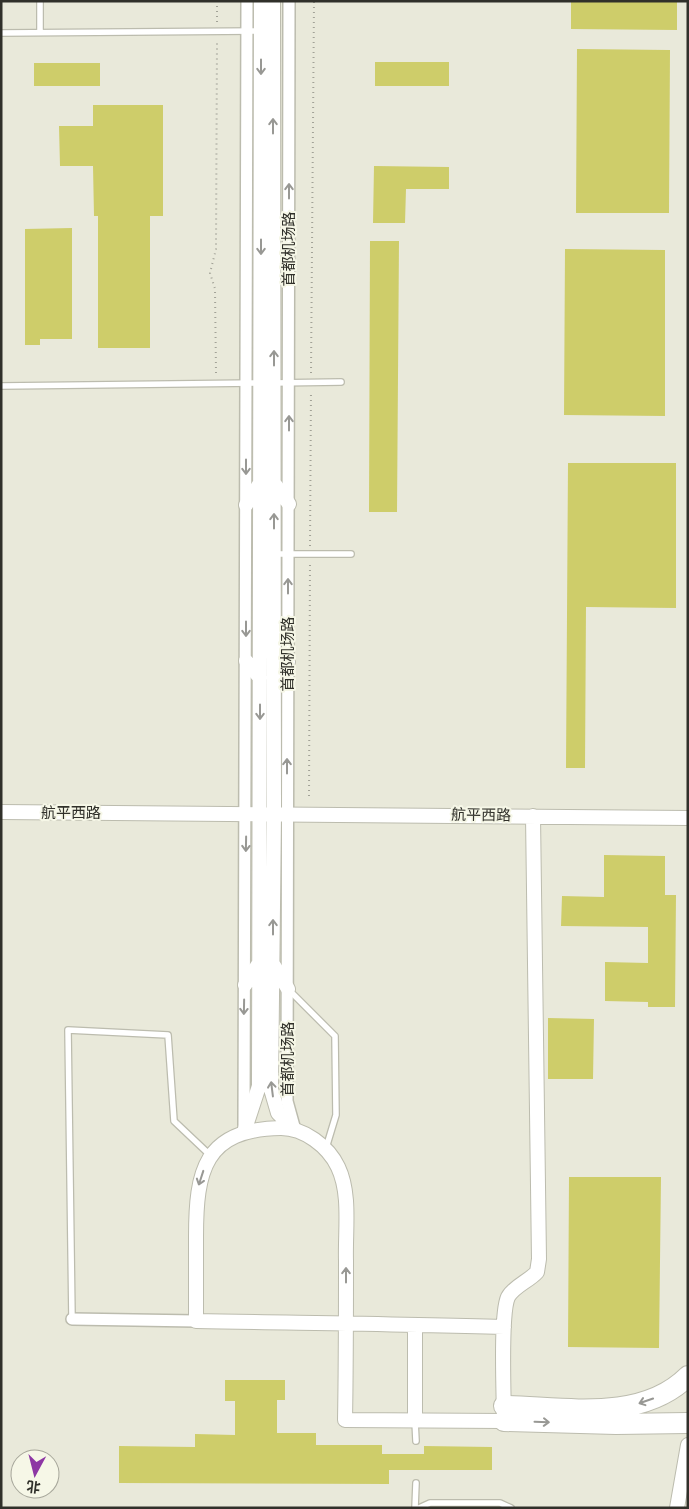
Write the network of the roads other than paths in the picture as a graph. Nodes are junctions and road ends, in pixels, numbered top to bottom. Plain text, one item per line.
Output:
1 (40, 1) edge
2 (246, 1) edge
3 (261, 1) edge
4 (274, 1) edge
5 (289, 1) edge
6 (246, 31) junction
7 (267, 31) junction
8 (40, 32) junction
9 (1, 33) edge
10 (341, 382) dead end
11 (245, 383) junction
12 (268, 383) junction
13 (289, 383) junction
14 (1, 386) edge
15 (267, 483) junction
16 (288, 504) junction
17 (246, 505) junction
18 (267, 553) junction
19 (288, 554) junction
20 (351, 554) dead end
21 (246, 661) junction
22 (288, 662) junction
23 (267, 679) junction
24 (1, 812) edge
25 (246, 814) junction
26 (274, 814) junction
27 (533, 816) junction
28 (688, 818) edge
29 (266, 963) junction
30 (244, 986) junction
31 (288, 990) junction
32 (295, 1130) junction
33 (244, 1132) junction
34 (325, 1149) junction
35 (211, 1156) junction
36 (72, 1319) joint
37 (196, 1321) junction
38 (346, 1324) junction
39 (415, 1325) junction
40 (504, 1327) junction
41 (688, 1376) edge
42 (504, 1413) junction
43 (579, 1416) junction
44 (415, 1420) junction
45 (688, 1423) edge
46 (416, 1441) dead end
47 (688, 1445) edge
48 (416, 1483) dead end
49 (415, 1508) edge
50 (419, 1508) edge
51 (511, 1508) edge
52 (677, 1508) edge

1 - 8 lane
2 - 6 street
3 - 7 street, 首都机场路
4 - 7 street, 首都机场路
13 -> 5 street, 首都机场路
6 - 7 lane
6 - 8 lane
6 - 11 street
7 - 12 street, 首都机场路
8 - 9 lane
10 - 13 lane
11 - 12 lane
11 - 14 lane
11 -> 17 street
12 - 13 lane
12 - 15 street, 首都机场路
16 -> 13 street, 首都机场路
15 - 16 street
15 - 17 street
15 - 18 street, 首都机场路
16 - 19 street, 首都机场路
17 -> 21 street
18 - 19 lane
18 - 23 street, 首都机场路
19 - 20 lane
22 -> 19 street, 首都机场路
21 - 23 street
21 - 25 street
22 - 23 street
26 -> 22 street, 首都机场路
23 - 26 street, 首都机场路
24 - 25 street, 航平西路
25 - 26 street, 航平西路
25 -> 30 street
26 - 27 street, 航平西路
26 - 29 street, 首都机场路
26 - 31 street, 首都机场路
27 - 28 street, 航平西路
27 - 40 street
29 - 30 street
29 - 31 street
32 -> 29 street, 首都机场路
29 - 33 street, 首都机场路
30 -> 33 street
31 - 32 street, 首都机场路
31 - 34 lane
32 - 33 street
32 - 34 street
33 - 35 street
38 -> 34 street
35 - 36 lane
35 -> 37 street
36 - 37 street
37 - 38 street
38 - 39 street
38 - 44 street
39 - 40 street
39 - 44 street
40 - 42 street
41 -> 43 highway
42 - 43 highway
42 - 44 street
43 - 45 highway
44 - 46 lane
47 - 52 street
48 - 49 lane
50 - 51 lane

